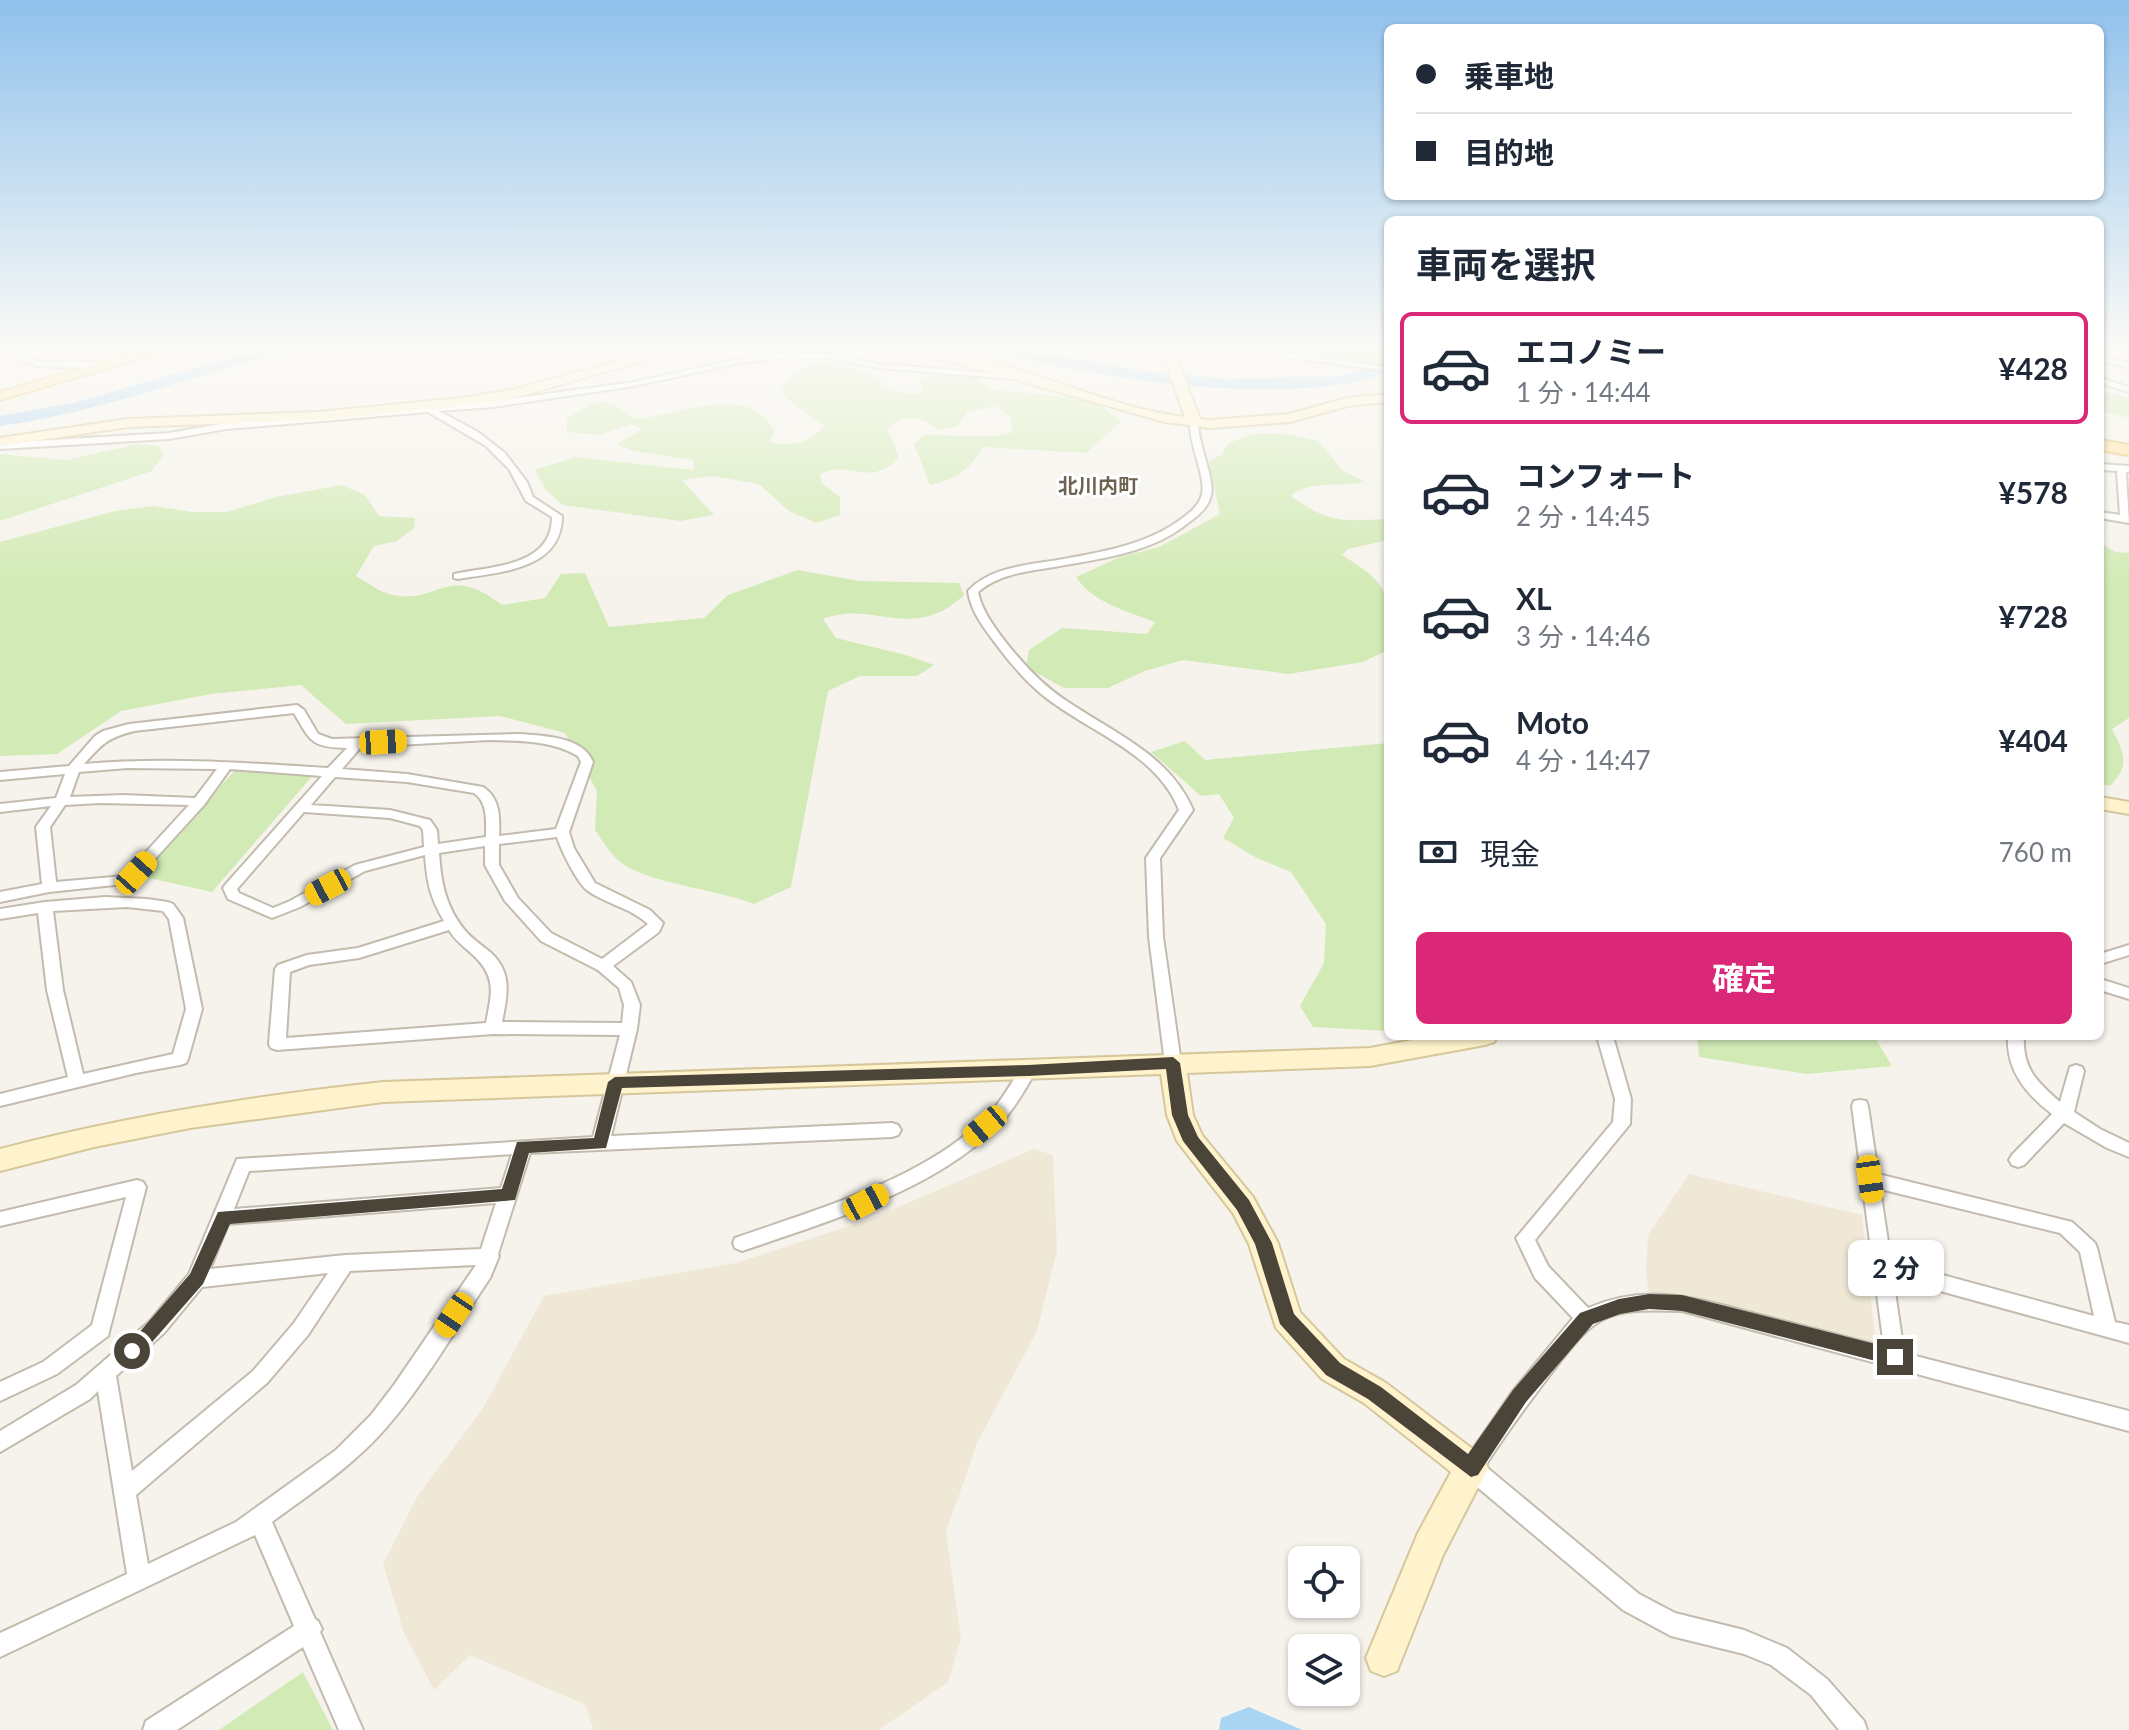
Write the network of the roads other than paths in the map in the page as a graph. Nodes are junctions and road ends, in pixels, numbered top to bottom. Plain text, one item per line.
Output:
1 (105, 427) edge
2 (222, 427) edge
3 (464, 427) edge
4 (1193, 427) edge
5 (0, 444) edge
6 (2104, 450) edge
7 (2127, 459) edge
8 (2104, 466) edge
9 (2104, 516) edge
10 (2127, 520) edge
11 (458, 576) dead end
12 (357, 744) junction
13 (226, 765) junction
14 (74, 768) junction
15 (330, 774) junction
16 (0, 776) edge
17 (62, 800) junction
18 (199, 802) junction
19 (2104, 804) edge
20 (0, 808) edge
21 (301, 808) junction
22 (2129, 808) edge
23 (562, 832) junction
24 (492, 842) junction
25 (432, 850) junction
26 (49, 887) junction
27 (0, 897) edge
28 (45, 907) junction
29 (0, 914) edge
30 (451, 924) junction
31 (2129, 950) edge
32 (2104, 958) edge
33 (603, 966) junction
34 (2104, 985) edge
35 (2129, 994) edge
36 (493, 1028) junction
37 (629, 1029) junction
38 (1463, 1040) edge
39 (1606, 1040) dead end
40 (2015, 1040) edge
41 (1173, 1063) junction
42 (1028, 1071) junction
43 (2076, 1071) dead end
44 (77, 1081) junction
45 (615, 1082) junction
46 (0, 1100) edge
47 (1860, 1106) dead end
48 (2061, 1112) junction
49 (892, 1130) dead end
50 (600, 1144) junction
51 (523, 1147) junction
52 (2129, 1150) edge
53 (0, 1160) edge
54 (2018, 1160) dead end
55 (1870, 1179) junction
56 (509, 1195) junction
57 (224, 1217) junction
58 (0, 1219) edge
59 (742, 1243) dead end
60 (490, 1256) junction
61 (345, 1263) junction
62 (1883, 1267) junction
63 (197, 1279) junction
64 (1587, 1319) junction
65 (2107, 1328) junction
66 (2129, 1334) edge
67 (1895, 1357) junction
68 (106, 1375) junction
69 (0, 1392) edge
70 (2129, 1421) edge
71 (0, 1442) edge
72 (1471, 1468) junction
73 (124, 1491) junction
74 (260, 1520) junction
75 (139, 1579) junction
76 (310, 1629) junction
77 (0, 1645) edge
78 (1384, 1658) dead end
79 (155, 1730) edge
80 (351, 1730) edge
81 (1855, 1730) edge

1 - 5 street
2 - 5 street
3 - 11 street
4 - 41 street
6 - 7 main road
7 - 8 street
7 - 10 street
9 - 10 street
12 - 14 street
12 - 15 street
12 - 23 street
13 - 14 street
13 - 15 street
13 - 18 street
14 - 16 street
14 - 17 street
15 - 21 street
15 - 24 street
17 - 18 street
17 - 20 street
17 - 26 street
18 - 26 street
19 - 22 street
21 - 25 street
21 - 25 street
23 - 24 street
23 - 33 street
24 - 25 street
24 - 33 street
25 - 30 street
26 - 27 street
28 - 29 street
28 - 44 street
28 - 44 street
30 - 36 street
30 - 36 street
31 - 32 street
33 - 37 street
34 - 35 street
36 - 37 street
37 - 45 street
38 - 41 street
39 - 64 street
40 - 48 street
41 - 42 street
41 - 72 street
42 - 45 street
42 - 59 street
43 - 48 street
44 - 46 street
45 - 50 street
45 - 53 street
47 - 55 street
48 - 52 street
48 - 54 street
49 - 50 street
50 - 51 street
51 - 56 street
51 - 57 street
55 - 62 street
55 - 65 street
56 - 57 street
56 - 60 street
57 - 63 street
58 - 69 street
60 - 61 street
60 - 74 street
61 - 63 street
61 - 73 street
62 - 65 street
62 - 67 street
63 - 68 street
64 - 67 street
64 - 72 street
65 - 66 street
67 - 70 street
68 - 71 street
68 - 73 street
72 - 78 street
72 - 81 street
73 - 75 street
74 - 75 street
74 - 76 street
75 - 77 street
76 - 79 street
76 - 80 street

